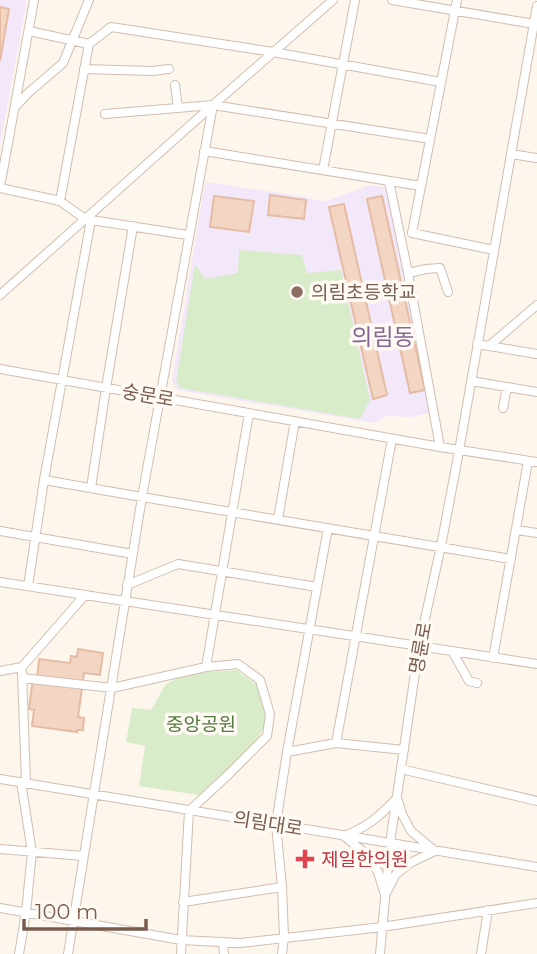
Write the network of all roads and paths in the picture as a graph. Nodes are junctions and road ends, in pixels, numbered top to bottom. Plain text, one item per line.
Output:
1 (34, 0) edge
2 (89, 0) edge
3 (333, 0) edge
4 (355, 0) edge
5 (392, 0) edge
6 (457, 0) edge
7 (537, 6) edge
8 (455, 10) junction
9 (536, 22) edge
10 (29, 32) junction
11 (74, 41) junction
12 (89, 44) junction
13 (273, 52) junction
14 (343, 64) junction
15 (84, 69) junction
16 (169, 69) dead end
17 (441, 82) junction
18 (175, 85) dead end
19 (212, 105) junction
20 (15, 107) junction
21 (178, 108) junction
22 (105, 114) dead end
23 (332, 124) junction
24 (430, 139) junction
25 (204, 151) junction
26 (511, 154) junction
27 (537, 158) edge
28 (323, 170) junction
29 (389, 181) junction
30 (421, 186) junction
31 (0, 188) edge
32 (60, 201) junction
33 (88, 219) junction
34 (133, 226) junction
35 (188, 235) junction
36 (494, 250) junction
37 (408, 273) junction
38 (448, 292) dead end
39 (0, 295) edge
40 (537, 305) edge
41 (477, 344) junction
42 (489, 345) junction
43 (537, 354) edge
44 (0, 369) edge
45 (62, 380) junction
46 (471, 382) junction
47 (507, 387) junction
48 (106, 388) junction
49 (537, 392) edge
50 (161, 397) junction
51 (503, 408) dead end
52 (249, 413) junction
53 (295, 421) junction
54 (392, 439) junction
55 (440, 447) junction
56 (459, 450) junction
57 (533, 462) edge
58 (44, 480) junction
59 (91, 488) junction
60 (142, 498) junction
61 (232, 512) junction
62 (278, 519) junction
63 (328, 528) junction
64 (517, 530) junction
65 (0, 531) edge
66 (537, 533) edge
67 (374, 536) junction
68 (35, 537) junction
69 (441, 546) junction
70 (132, 554) junction
71 (511, 559) junction
72 (222, 572) junction
73 (0, 582) edge
74 (127, 585) junction
75 (28, 586) junction
76 (317, 587) junction
77 (85, 595) junction
78 (125, 601) junction
79 (215, 615) junction
80 (309, 629) junction
81 (356, 636) junction
82 (419, 646) junction
83 (452, 651) junction
84 (493, 658) junction
85 (537, 664) edge
86 (22, 667) junction
87 (206, 667) junction
88 (0, 671) edge
89 (22, 678) junction
90 (477, 682) dead end
91 (112, 688) junction
92 (336, 743) junction
93 (404, 750) junction
94 (287, 752) junction
95 (401, 769) junction
96 (0, 779) edge
97 (24, 782) junction
98 (92, 795) junction
99 (397, 798) junction
100 (537, 801) edge
101 (190, 811) junction
102 (276, 824) junction
103 (344, 836) junction
104 (390, 843) junction
105 (0, 849) edge
106 (435, 851) junction
107 (32, 852) junction
108 (83, 856) junction
109 (537, 867) edge
110 (282, 887) junction
111 (385, 895) junction
112 (183, 902) junction
113 (537, 903) edge
114 (0, 908) edge
115 (488, 910) junction
116 (26, 912) junction
117 (73, 920) junction
118 (382, 927) junction
119 (284, 937) junction
120 (181, 940) junction
121 (223, 943) junction
122 (19, 954) edge
123 (68, 954) edge
124 (181, 954) edge
125 (224, 954) edge
126 (282, 954) edge
127 (380, 954) edge
128 (481, 954) edge

1 - 10 street
2 - 11 street
3 - 13 street
4 - 14 street
5 - 8 street
6 - 8 street
7 - 9 street, 명륜로
8 - 9 street
8 - 17 street
9 - 26 street, 명륜로
10 - 11 street
10 - 20 street
11 - 12 street
11 - 20 street
12 - 13 street
12 - 15 street
13 - 14 street
13 - 19 street
14 - 17 street
14 - 23 street
15 - 16 street
15 - 32 street
17 - 24 street
18 - 21 street
19 - 21 street
19 - 23 street
19 - 25 street
19 - 33 street
20 - 31 street
21 - 22 street
23 - 24 street
23 - 28 street
24 - 30 street
25 - 28 street
25 - 35 street
26 - 27 street
26 - 36 street, 명륜로
28 - 29 street
29 - 30 street
29 - 37 street
30 - 36 street
31 - 32 street
32 - 33 street
33 - 34 street
33 - 39 street
33 - 45 street
34 - 35 street
34 - 48 street
35 - 50 street
36 - 41 street, 명륜로
37 - 38 street
37 - 55 street
40 - 42 street
41 - 42 street
41 - 46 street, 명륜로
42 - 43 street
44 - 45 street, 숭문로
45 - 48 street, 숭문로
45 - 58 street
46 - 47 street
46 - 56 street, 명륜로
47 - 49 street
47 - 51 street
48 - 50 street, 숭문로
48 - 59 street
50 - 52 street, 숭문로
50 - 60 street
52 - 53 street, 숭문로
52 - 61 street
53 - 54 street, 숭문로
53 - 62 street
54 - 55 street, 숭문로
54 - 67 street
55 - 56 street, 숭문로
56 - 57 street, 숭문로
56 - 69 street, 명륜로
57 - 64 street
58 - 59 street
58 - 68 street
59 - 60 street
60 - 61 street
60 - 70 street
61 - 62 street
61 - 72 street
62 - 63 street
63 - 67 street
63 - 76 street
64 - 66 street
64 - 71 street
65 - 68 street
67 - 69 street
67 - 81 street
68 - 70 street
68 - 75 street
69 - 71 street
69 - 82 street, 명륜로
70 - 74 street
71 - 84 street
72 - 74 street
72 - 76 street
72 - 79 street
73 - 75 street
74 - 78 street
75 - 77 street
76 - 80 street
77 - 78 street
77 - 86 street
78 - 79 street
78 - 91 street
79 - 80 street
79 - 87 street
80 - 81 street
80 - 94 street
81 - 82 street
81 - 92 street
82 - 83 street
82 - 93 street, 명륜로
83 - 84 street
83 - 90 street
84 - 85 street
86 - 88 street
86 - 89 street
87 - 91 street
87 - 101 street
89 - 91 street
89 - 97 street
91 - 98 street
92 - 93 street
92 - 94 street
93 - 95 street, 명륜로
94 - 102 street
95 - 99 street, 명륜로
95 - 100 street
96 - 97 street, 의림대로
97 - 98 street, 의림대로
97 - 107 street
98 - 101 street, 의림대로
98 - 108 street
99 - 103 street
99 - 104 street, 명륜로
99 - 106 street
101 - 102 street, 의림대로
101 - 112 street
102 - 103 street, 의림대로
102 - 110 street
103 - 104 street, 의림대로
103 - 111 street
104 - 106 street, 의림대로
104 - 111 street, 명륜로
105 - 107 street
106 - 109 street, 의림대로
106 - 111 street
107 - 108 street
107 - 116 street
108 - 117 street
110 - 112 street
110 - 119 street
111 - 118 street, 명륜로
112 - 120 street
113 - 115 street
114 - 116 street
115 - 118 street
115 - 128 street
116 - 117 street
116 - 122 street
117 - 120 street
117 - 123 street
118 - 119 street
118 - 127 street, 명륜로
119 - 121 street
119 - 126 street
120 - 121 street
120 - 124 street
121 - 125 street

